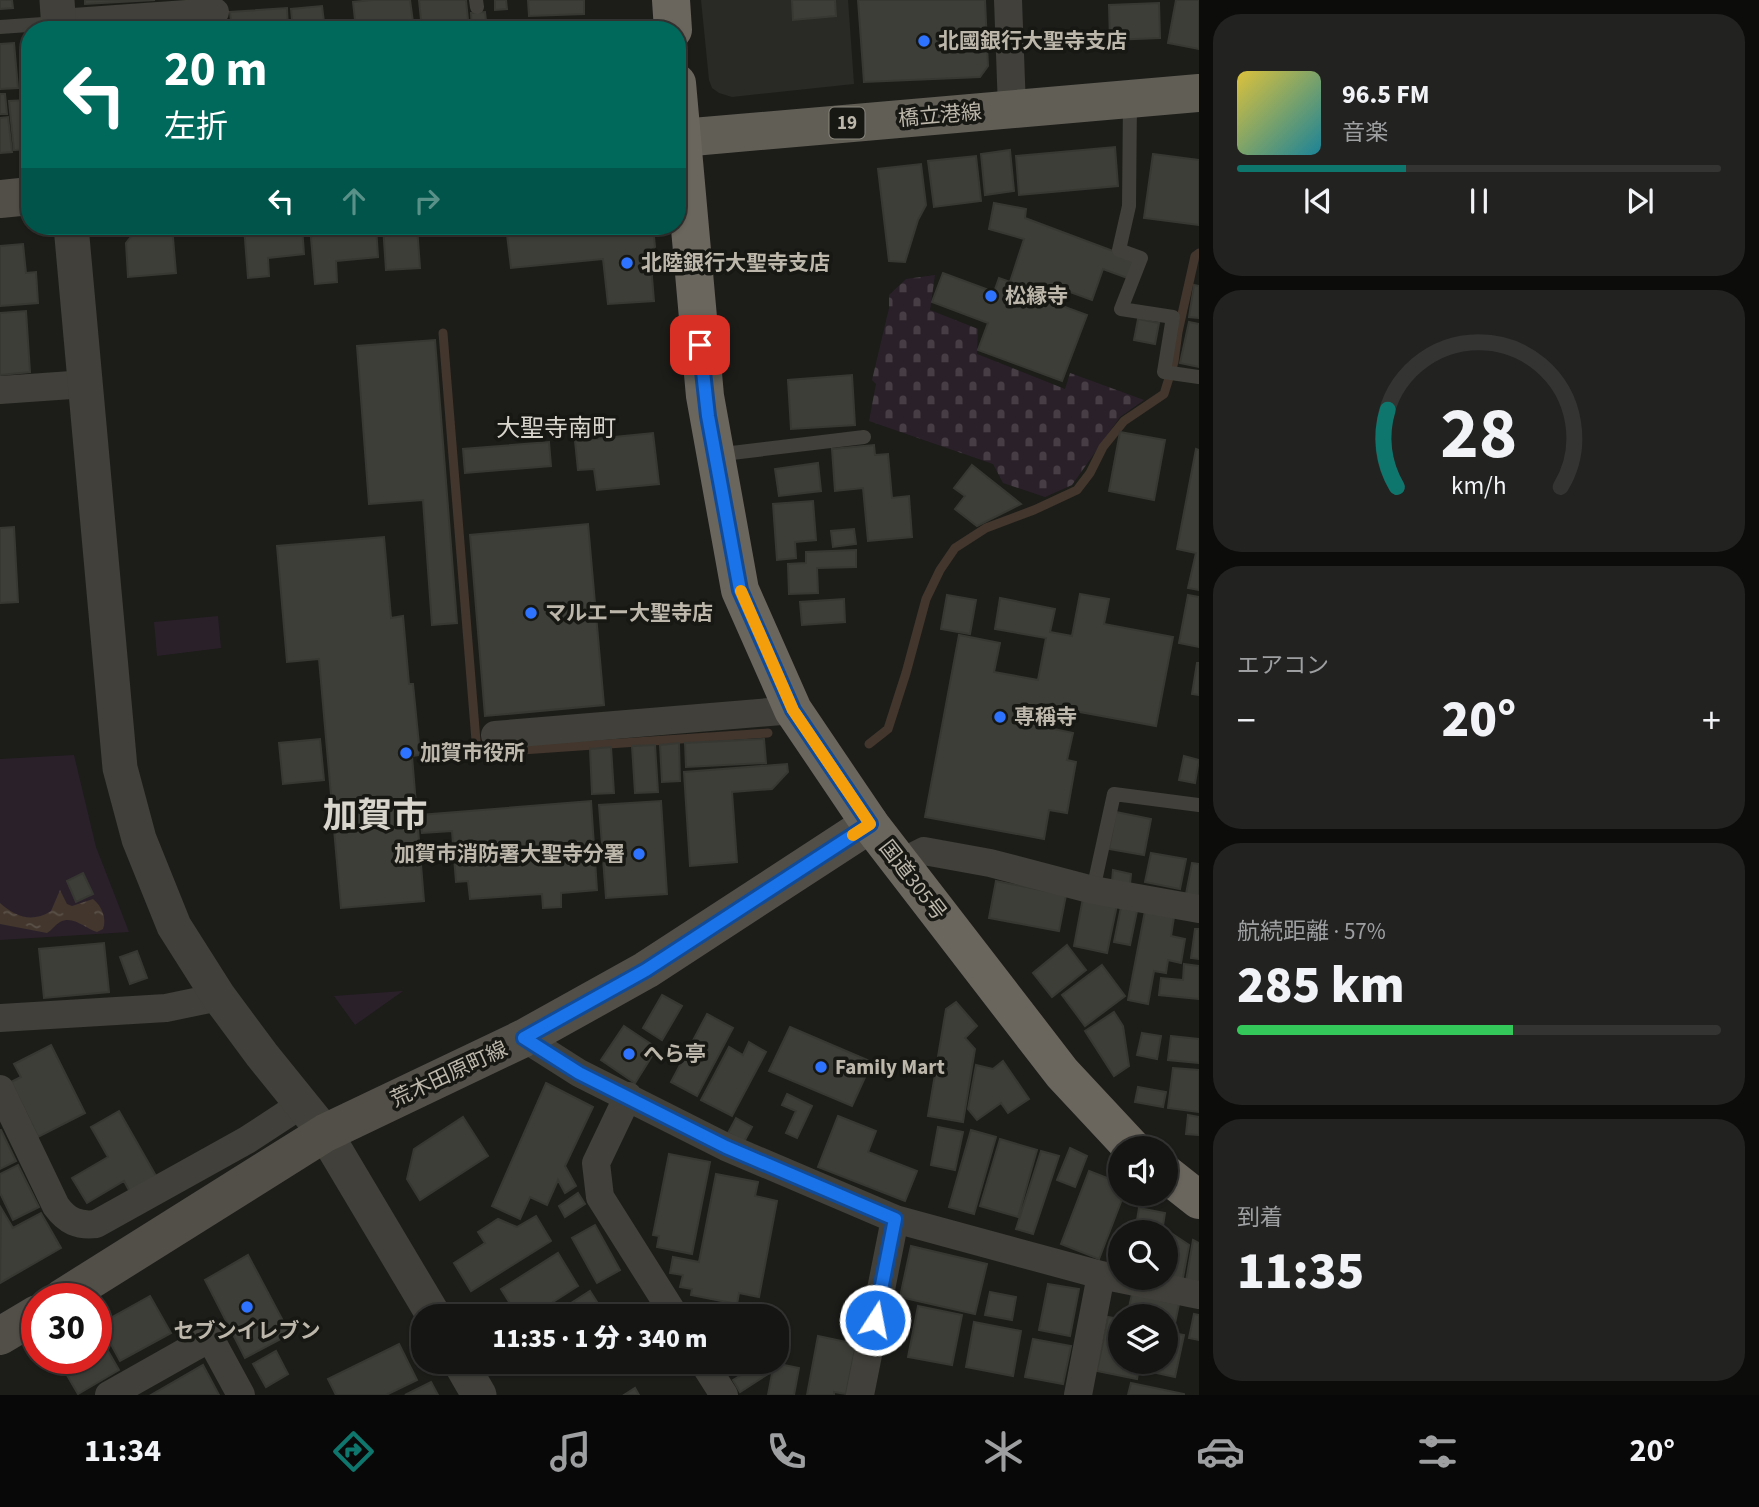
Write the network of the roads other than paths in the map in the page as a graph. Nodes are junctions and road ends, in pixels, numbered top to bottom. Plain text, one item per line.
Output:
1 (671, 0) edge
2 (1008, 0) edge
3 (216, 14) edge
4 (58, 18) edge
5 (39, 21) edge
6 (672, 21) edge
7 (21, 24) edge
8 (0, 27) edge
9 (1199, 93) edge
10 (1130, 98) junction
11 (1012, 108) junction
12 (686, 138) edge
13 (21, 197) edge
14 (0, 198) edge
15 (686, 208) edge
16 (72, 235) edge
17 (1199, 377) edge
18 (86, 384) junction
19 (0, 390) edge
20 (864, 437) dead end
21 (715, 455) junction
22 (793, 710) junction
23 (495, 736) dead end
24 (1199, 805) edge
25 (870, 824) junction
26 (900, 863) junction
27 (1093, 890) junction
28 (1199, 909) edge
29 (219, 997) junction
30 (0, 1018) edge
31 (524, 1038) junction
32 (0, 1089) edge
33 (628, 1097) junction
34 (314, 1118) junction
35 (1121, 1136) edge
36 (1178, 1183) edge
37 (1199, 1200) edge
38 (895, 1219) junction
39 (1101, 1275) junction
40 (83, 1283) edge
41 (1199, 1296) edge
42 (427, 1304) edge
43 (667, 1304) edge
44 (21, 1324) edge
45 (0, 1336) edge
46 (467, 1374) edge
47 (711, 1374) edge
48 (109, 1395) edge
49 (241, 1395) edge
50 (479, 1395) edge
51 (724, 1395) edge
52 (860, 1395) edge
53 (1078, 1395) edge

1 - 6 highway
2 - 11 street
3 - 4 street
4 - 5 lane
7 - 8 lane
9 - 10 main road, 橋立港線 / 19
10 - 11 main road, 橋立港線 / 19
10 - 17 lane
11 - 12 main road, 橋立港線 / 19
13 - 14 main road
15 - 21 highway, 国道305号
16 - 18 street
18 - 19 street
18 - 29 street
20 - 21 lane
21 - 22 highway, 国道305号
22 - 23 street
22 - 25 highway, 国道305号
24 - 27 lane
25 - 26 highway, 国道305号
25 - 31 main road, 荒木田原町線
26 - 27 street
26 - 35 highway, 国道305号
27 - 28 street
29 - 30 street
29 - 34 street
31 - 33 street
31 - 34 main road, 荒木田原町線
32 - 34 street
33 - 38 street
33 - 43 street
34 - 40 main road, 荒木田原町線
34 - 42 street
36 - 37 highway
38 - 39 street
38 - 52 street
39 - 41 street
39 - 53 street
44 - 45 main road
46 - 50 street
47 - 51 street
48 - 49 street

